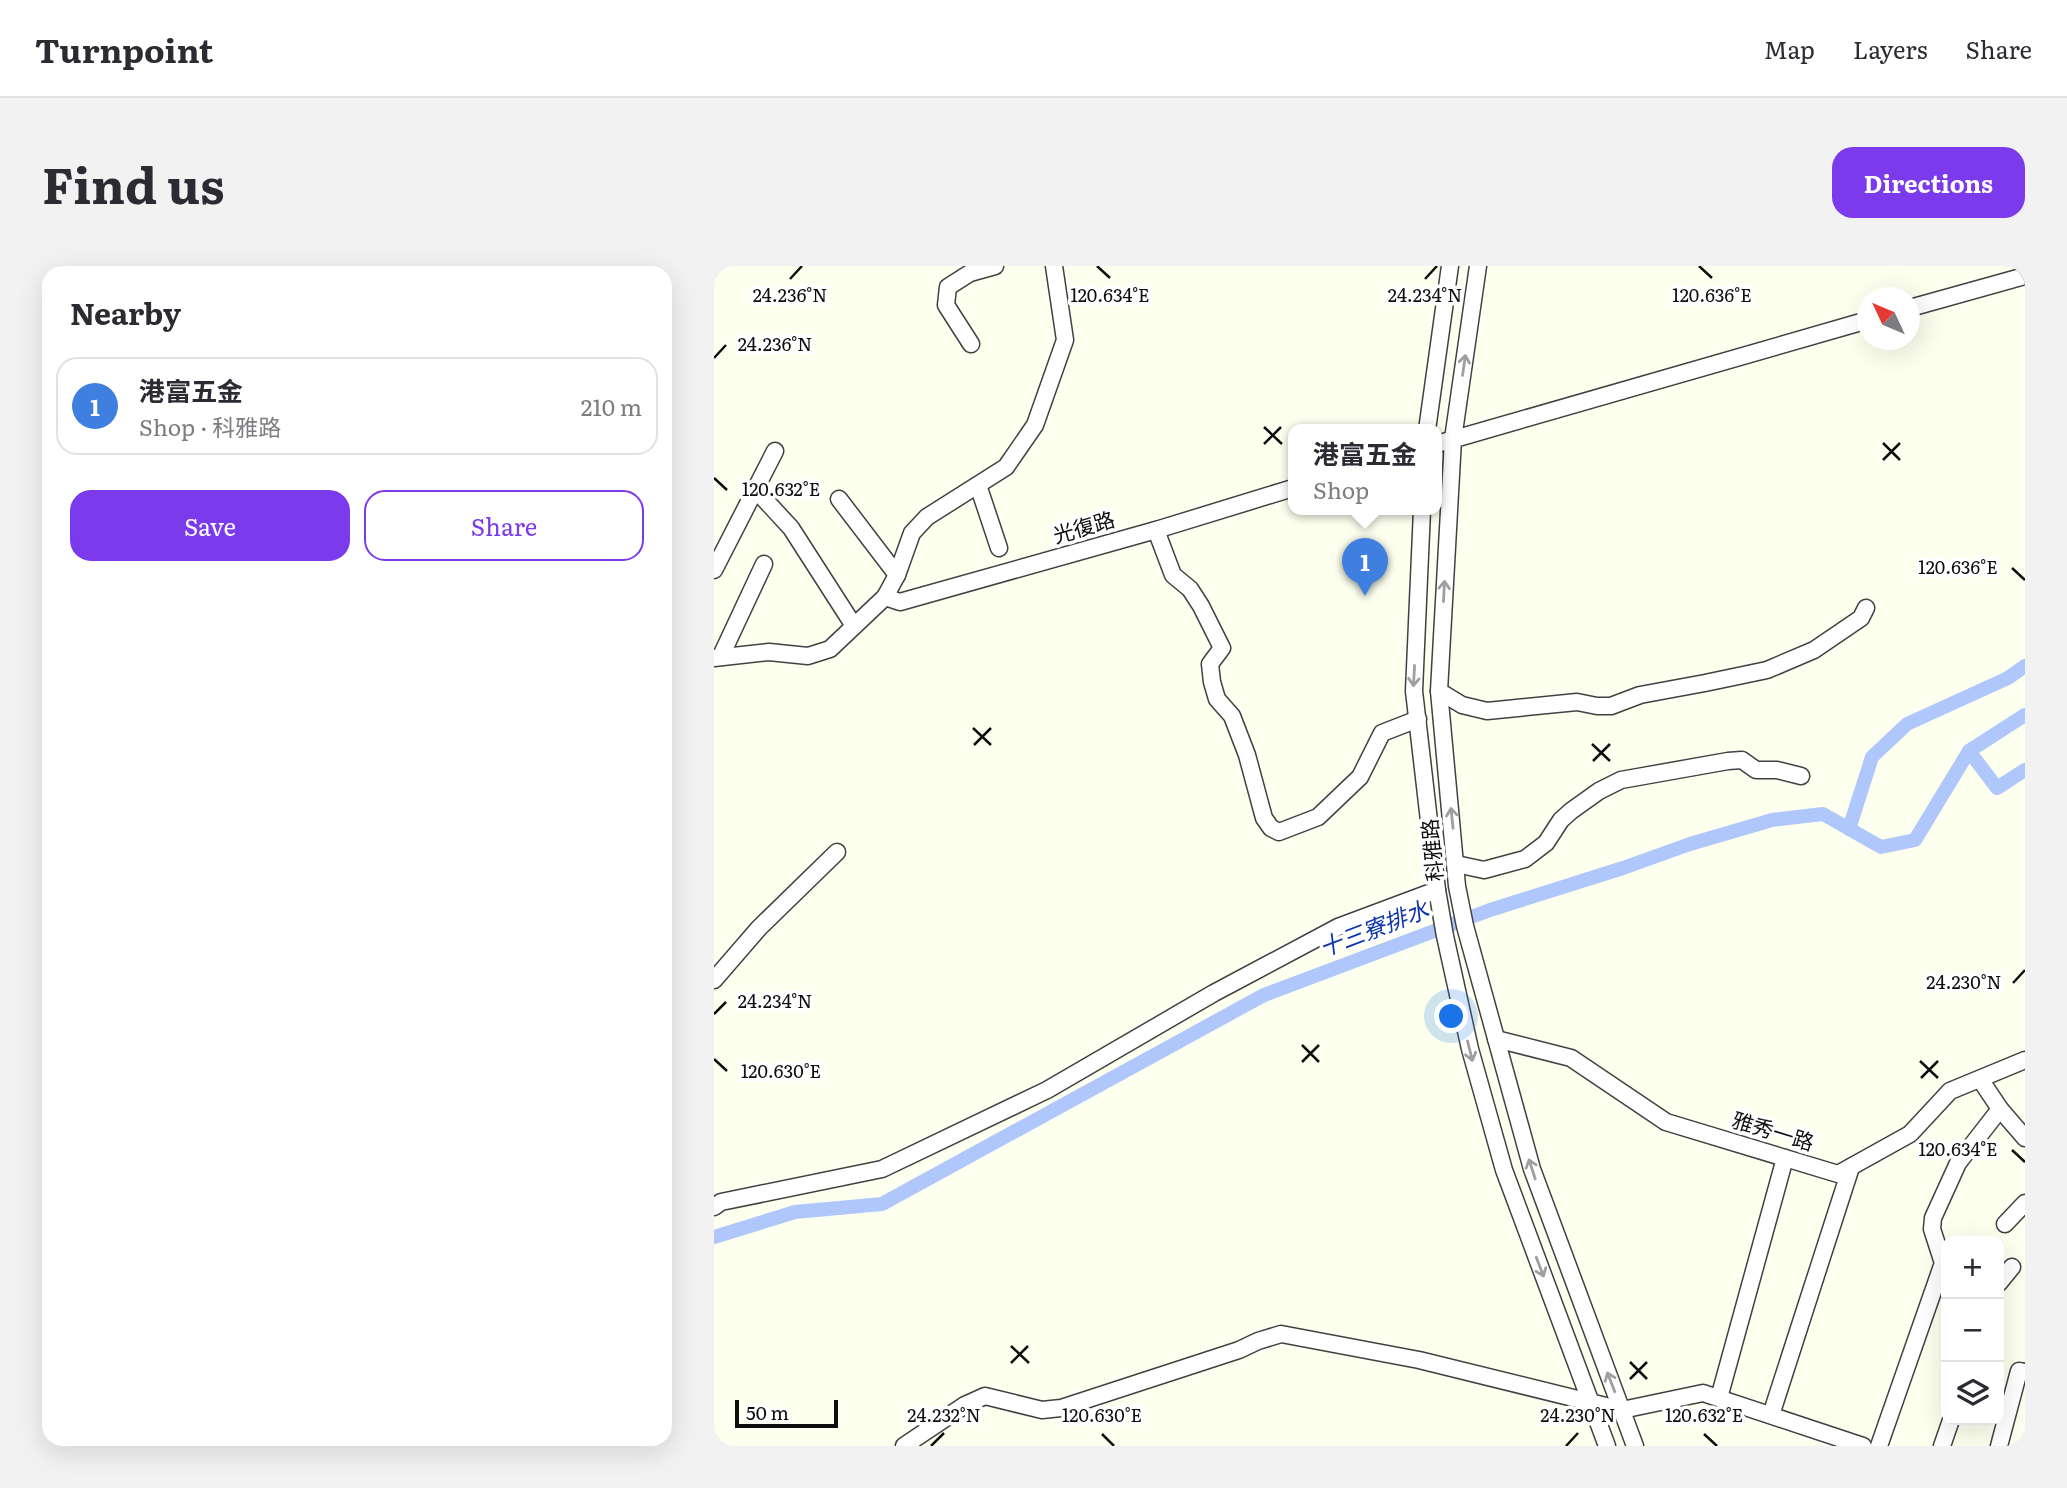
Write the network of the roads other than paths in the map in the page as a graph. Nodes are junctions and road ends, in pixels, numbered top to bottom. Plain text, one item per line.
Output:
1 (995, 266) edge
2 (1054, 266) edge
3 (1450, 266) edge
4 (1478, 266) edge
5 (2025, 276) edge
6 (1920, 305) edge
7 (1857, 323) edge
8 (971, 344) dead end
9 (1428, 424) edge
10 (1453, 439) junction
11 (1442, 442) edge
12 (775, 451) dead end
13 (978, 485) junction
14 (755, 489) junction
15 (1288, 490) edge
16 (839, 499) dead end
17 (1422, 515) edge
18 (1156, 530) junction
19 (999, 548) dead end
20 (764, 564) dead end
21 (714, 570) edge
22 (897, 575) junction
23 (885, 597) junction
24 (1866, 608) dead end
25 (854, 626) junction
26 (717, 657) edge
27 (1439, 691) junction
28 (1418, 719) junction
29 (1801, 776) dead end
30 (837, 852) dead end
31 (1456, 864) junction
32 (1437, 890) junction
33 (714, 980) edge
34 (1496, 1039) junction
35 (2025, 1060) edge
36 (1980, 1079) junction
37 (2000, 1109) junction
38 (2025, 1138) edge
39 (1785, 1158) junction
40 (1851, 1167) junction
41 (2025, 1203) edge
42 (714, 1206) edge
43 (2005, 1224) dead end
44 (2012, 1267) dead end
45 (2004, 1277) edge
46 (2025, 1372) edge
47 (1719, 1398) junction
48 (1591, 1403) junction
49 (1622, 1410) junction
50 (1771, 1415) junction
51 (1949, 1425) edge
52 (904, 1446) edge
53 (1607, 1446) edge
54 (1635, 1446) edge
55 (1863, 1446) edge
56 (1879, 1446) edge
57 (1942, 1446) edge
58 (1999, 1446) edge

1 - 8 street
2 - 13 street
3 - 9 street
10 -> 4 street, 科雅路
5 - 6 street
7 - 10 street
10 - 11 street
27 -> 10 street, 科雅路
12 - 14 street
13 - 19 street
13 - 22 street
14 - 21 street
14 - 25 street
15 - 18 street, 光復路
16 - 22 street
17 -> 28 street, 科雅路
18 - 23 street, 光復路
18 - 28 street
20 - 26 street
22 - 23 street
23 - 25 street
24 - 27 street
25 - 26 street
31 -> 27 street, 科雅路
28 - 32 street, 科雅路
29 - 31 street
30 - 33 street
31 - 34 street, 科雅路
32 - 42 street
32 -> 48 street, 科雅路
34 - 39 street, 雅秀一路
49 -> 34 street, 科雅路
35 - 36 street, 雅秀一路
36 - 37 street
36 - 40 street, 雅秀一路
37 - 38 street
37 - 56 street
39 - 40 street, 雅秀一路
39 - 47 street
40 - 50 street
41 - 43 street
44 - 45 street
46 - 58 street
47 - 49 street
47 - 50 street
48 - 49 street
48 - 52 street
48 - 53 street, 科雅路
49 - 54 street, 科雅路
50 - 55 street
51 - 57 street

